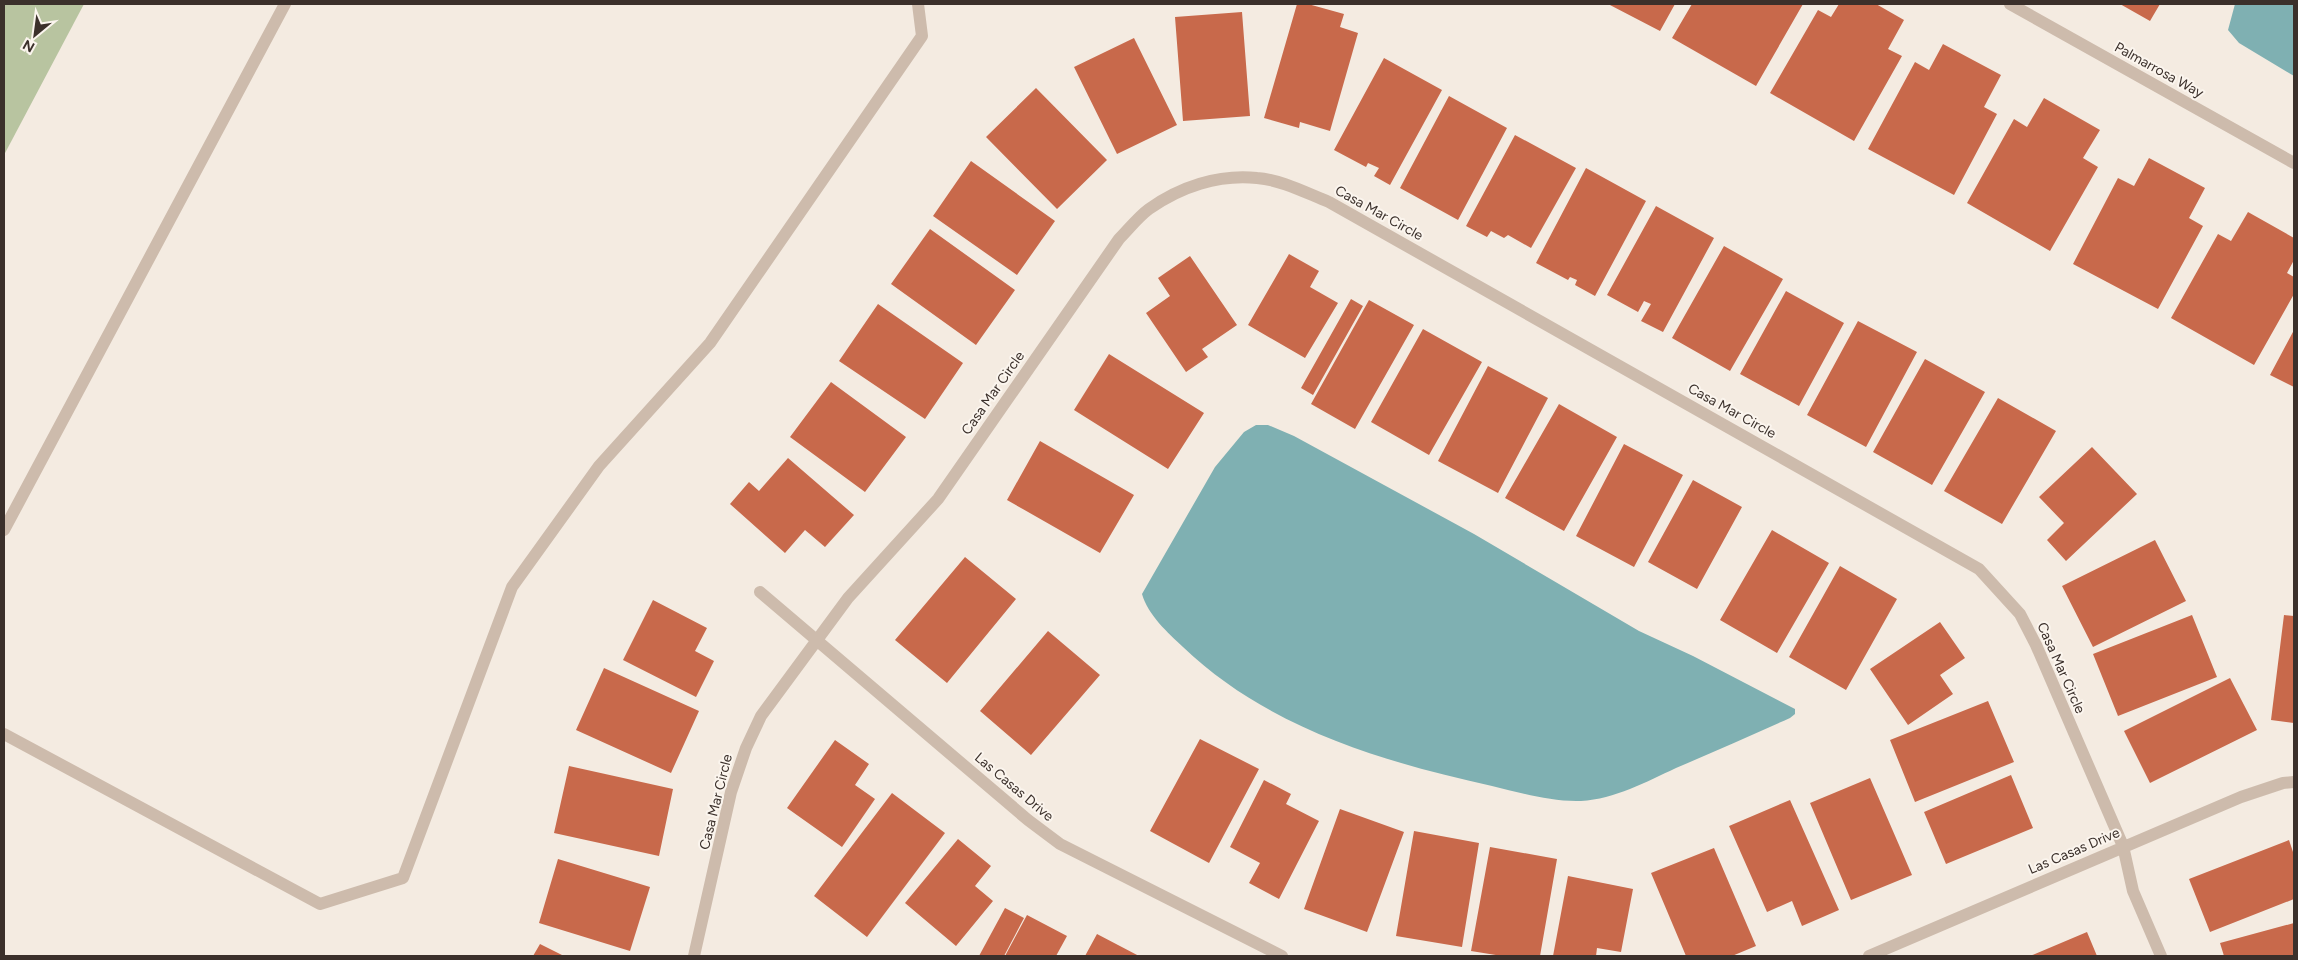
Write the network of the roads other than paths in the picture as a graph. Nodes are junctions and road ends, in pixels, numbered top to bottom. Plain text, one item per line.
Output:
1 (284, 4) edge
2 (918, 4) edge
3 (2010, 4) edge
4 (2294, 163) edge
5 (4, 530) edge
6 (760, 592) dead end
7 (816, 640) junction
8 (4, 734) edge
9 (2294, 782) edge
10 (2122, 846) junction
11 (694, 956) edge
12 (1282, 956) edge
13 (1869, 956) edge
14 (2161, 956) edge

1 - 5 street
2 - 8 street
3 - 4 street, Palmarrosa Way
6 - 7 street, Las Casas Drive
7 - 10 street, Casa Mar Circle
7 - 11 street, Casa Mar Circle
7 - 12 street, Las Casas Drive
9 - 10 street, Las Casas Drive
10 - 13 street, Las Casas Drive
10 - 14 street, Casa Mar Circle

